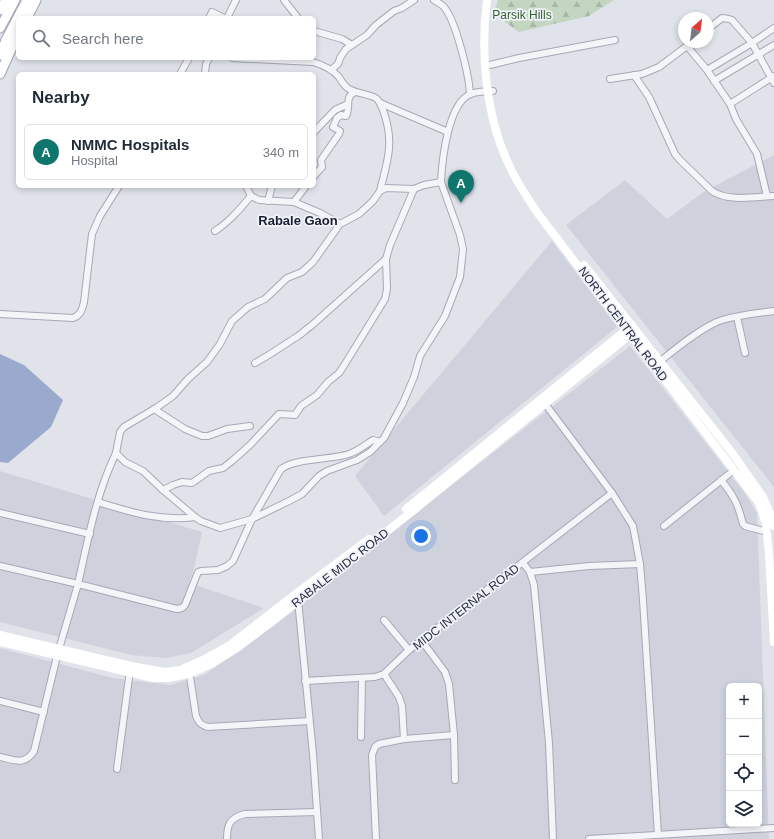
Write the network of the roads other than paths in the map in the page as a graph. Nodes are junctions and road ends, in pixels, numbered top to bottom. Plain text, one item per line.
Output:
1 (6, 0) edge
2 (15, 0) edge
3 (27, 0) edge
4 (36, 0) edge
5 (236, 0) edge
6 (284, 0) edge
7 (414, 0) edge
8 (434, 0) edge
9 (487, 0) edge
10 (492, 0) edge
11 (0, 10) edge
12 (19, 16) edge
13 (27, 16) edge
14 (210, 16) edge
15 (221, 16) edge
16 (226, 16) edge
17 (296, 16) edge
18 (16, 21) edge
19 (714, 24) edge
20 (0, 28) edge
21 (774, 28) edge
22 (316, 32) edge
23 (16, 38) edge
24 (615, 40) dead end
25 (752, 43) junction
26 (352, 45) junction
27 (774, 45) edge
28 (685, 48) edge
29 (693, 48) edge
30 (0, 55) edge
31 (758, 55) junction
32 (187, 60) edge
33 (208, 60) edge
34 (273, 60) edge
35 (490, 65) junction
36 (331, 70) junction
37 (707, 70) junction
38 (181, 72) edge
39 (206, 72) edge
40 (0, 74) edge
41 (634, 75) junction
42 (610, 79) dead end
43 (773, 79) edge
44 (714, 81) junction
45 (490, 91) junction
46 (355, 92) junction
47 (470, 94) junction
48 (380, 103) junction
49 (348, 104) junction
50 (730, 104) junction
51 (316, 130) edge
52 (448, 132) junction
53 (316, 174) edge
54 (441, 182) junction
55 (118, 188) edge
56 (247, 188) edge
57 (271, 188) edge
58 (304, 188) edge
59 (414, 189) junction
60 (380, 191) junction
61 (252, 196) junction
62 (771, 196) edge
63 (268, 201) junction
64 (294, 202) junction
65 (340, 224) junction
66 (215, 231) dead end
67 (386, 259) junction
68 (774, 311) edge
69 (0, 314) edge
70 (737, 317) junction
71 (631, 329) junction
72 (745, 353) dead end
73 (255, 363) dead end
74 (658, 363) junction
75 (543, 402) junction
76 (154, 409) junction
77 (250, 426) dead end
78 (380, 442) junction
79 (116, 453) junction
80 (734, 470) junction
81 (720, 480) junction
82 (163, 490) junction
83 (612, 493) junction
84 (98, 502) junction
85 (0, 513) edge
86 (195, 517) junction
87 (252, 519) junction
88 (664, 526) dead end
89 (774, 526) edge
90 (767, 532) junction
91 (90, 534) junction
92 (523, 563) junction
93 (640, 564) junction
94 (0, 566) edge
95 (530, 572) junction
96 (78, 584) junction
97 (298, 596) junction
98 (384, 620) dead end
99 (0, 635) edge
100 (422, 641) junction
101 (0, 642) edge
102 (774, 642) edge
103 (409, 650) junction
104 (58, 653) junction
105 (130, 670) junction
106 (189, 670) junction
107 (384, 674) junction
108 (362, 678) junction
109 (305, 681) junction
110 (0, 701) edge
111 (44, 712) junction
112 (310, 721) junction
113 (454, 735) junction
114 (361, 737) dead end
115 (404, 739) junction
116 (0, 757) edge
117 (117, 769) dead end
118 (455, 780) dead end
119 (317, 812) junction
120 (774, 828) edge
121 (658, 835) junction
122 (227, 839) edge
123 (319, 839) edge
124 (376, 839) edge
125 (554, 839) edge
126 (588, 839) edge

1 - 11 main road
2 - 20 main road
3 - 12 main road
4 - 13 main road
5 - 16 street
6 - 17 street
7 - 26 street
8 - 47 street
9 - 45 main road, NORTH CENTRAL ROAD
10 - 35 main road, NORTH CENTRAL ROAD
14 - 15 street
18 - 30 main road
19 - 25 street
21 - 25 street
22 - 26 street
23 - 40 main road
24 - 35 street
25 - 31 street
25 - 37 street
26 - 36 street
27 - 31 street
28 - 41 street
29 - 37 street
31 - 43 street
31 - 44 street
32 - 38 street
33 - 39 street
34 - 36 street
35 - 45 main road, NORTH CENTRAL ROAD
36 - 46 street
37 - 44 street
41 - 42 street
41 - 62 street
43 - 50 street
44 - 50 street
45 - 47 street
45 - 71 main road, NORTH CENTRAL ROAD
46 - 48 street
46 - 49 street
47 - 52 street
48 - 52 street
48 - 60 street
49 - 51 street
49 - 53 street
50 - 62 street
52 - 54 street
54 - 59 street
54 - 78 street
55 - 69 street
56 - 61 street
57 - 63 street
58 - 64 street
59 - 60 street
59 - 67 street
60 - 65 street
61 - 63 street
61 - 66 street
63 - 64 street
64 - 65 street
65 - 76 street
67 - 73 street
67 - 82 street
68 - 70 street
70 - 72 street
70 - 74 street
71 - 74 main road, NORTH CENTRAL ROAD
71 - 75 main road, RABALE MIDC ROAD
74 - 80 main road, NORTH CENTRAL ROAD
74 - 89 main road, NORTH CENTRAL ROAD
75 - 83 street
75 - 97 main road, RABALE MIDC ROAD
76 - 77 street
76 - 79 street
78 - 87 street
78 - 87 street
79 - 82 street
79 - 84 street
80 - 81 street
80 - 90 main road, NORTH CENTRAL ROAD
81 - 88 street
81 - 90 street
82 - 86 street
83 - 92 street, MIDC INTERNAL ROAD
83 - 93 street
84 - 86 street
84 - 91 street
85 - 91 street
86 - 87 street
87 - 96 street
90 - 102 main road, NORTH CENTRAL ROAD
91 - 96 street
92 - 95 street
92 - 100 street, MIDC INTERNAL ROAD
93 - 95 street
93 - 121 street
94 - 96 street
95 - 125 street
96 - 104 street
97 - 106 main road, RABALE MIDC ROAD
97 - 109 street
98 - 103 street
99 - 104 main road, RABALE MIDC ROAD
100 - 103 street, MIDC INTERNAL ROAD
100 - 113 street
101 - 104 main road, RABALE MIDC ROAD
103 - 107 street, MIDC INTERNAL ROAD
104 - 105 main road, RABALE MIDC ROAD
104 - 111 street
105 - 106 main road, RABALE MIDC ROAD
105 - 117 street
106 - 112 street
107 - 108 street
107 - 115 street
108 - 109 street
108 - 114 street
109 - 112 street
110 - 111 street
111 - 116 street
112 - 119 street
113 - 115 street
113 - 118 street
115 - 124 street
119 - 122 street
119 - 123 street
120 - 121 street
121 - 126 street

